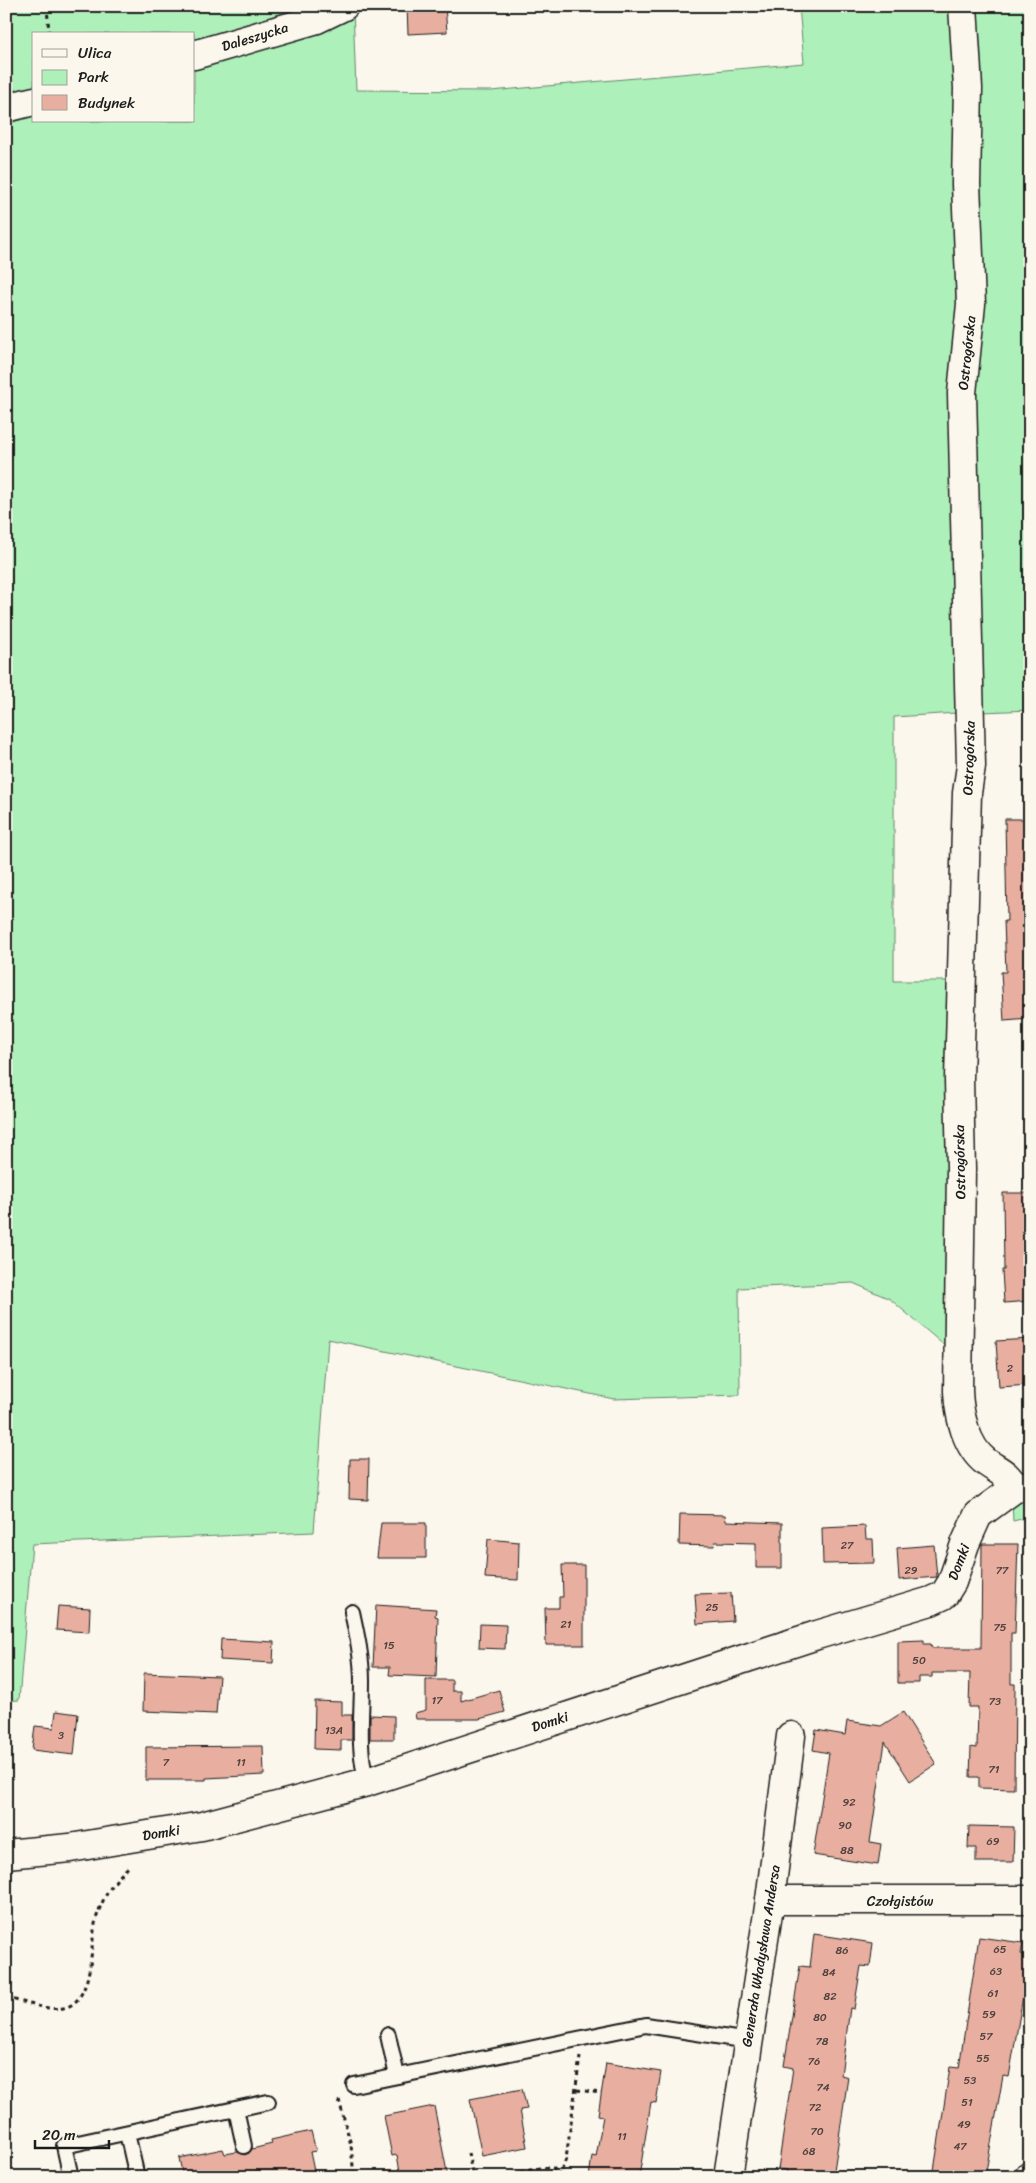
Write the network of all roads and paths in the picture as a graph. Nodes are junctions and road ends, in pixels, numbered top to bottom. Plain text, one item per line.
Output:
1 (47, 6) edge
2 (344, 6) edge
3 (963, 6) edge
4 (49, 32) edge
5 (195, 55) edge
6 (32, 102) edge
7 (6, 108) edge
8 (1022, 1487) edge
9 (352, 1612) dead end
10 (791, 1736) dead end
11 (366, 1782) junction
12 (6, 1854) edge
13 (138, 1860) dead end
14 (770, 1900) junction
15 (1030, 1900) edge
16 (6, 1998) edge
17 (388, 2035) dead end
18 (748, 2041) junction
19 (581, 2060) dead end
20 (397, 2076) junction
21 (354, 2085) dead end
22 (577, 2090) junction
23 (601, 2093) dead end
24 (338, 2100) dead end
25 (268, 2102) dead end
26 (236, 2109) junction
27 (127, 2133) junction
28 (244, 2146) dead end
29 (468, 2152) dead end
30 (517, 2175) edge
31 (473, 2176) edge
32 (560, 2176) edge
33 (71, 2177) edge
34 (137, 2177) edge
35 (354, 2177) edge
36 (465, 2177) edge
37 (497, 2177) edge
38 (571, 2177) edge
39 (728, 2177) edge

1 - 4 path
2 - 5 street, Daleszycka
3 - 8 street, Ostrogórska
6 - 7 street
8 - 11 street, Domki
9 - 11 lane
10 - 14 street, Generała Władysława Andersa
11 - 12 street, Domki
13 - 16 path
14 - 15 street, Czołgistów
14 - 18 street, Generała Władysława Andersa
17 - 20 lane
18 - 20 lane
18 - 39 street, Generała Władysława Andersa
19 - 22 path
20 - 21 lane
22 - 23 path
22 - 32 path
24 - 35 path
25 - 26 lane
26 - 27 lane
26 - 28 lane
27 - 33 lane
27 - 34 lane
29 - 31 path
30 - 32 path
30 - 37 path
31 - 36 path
32 - 38 path

